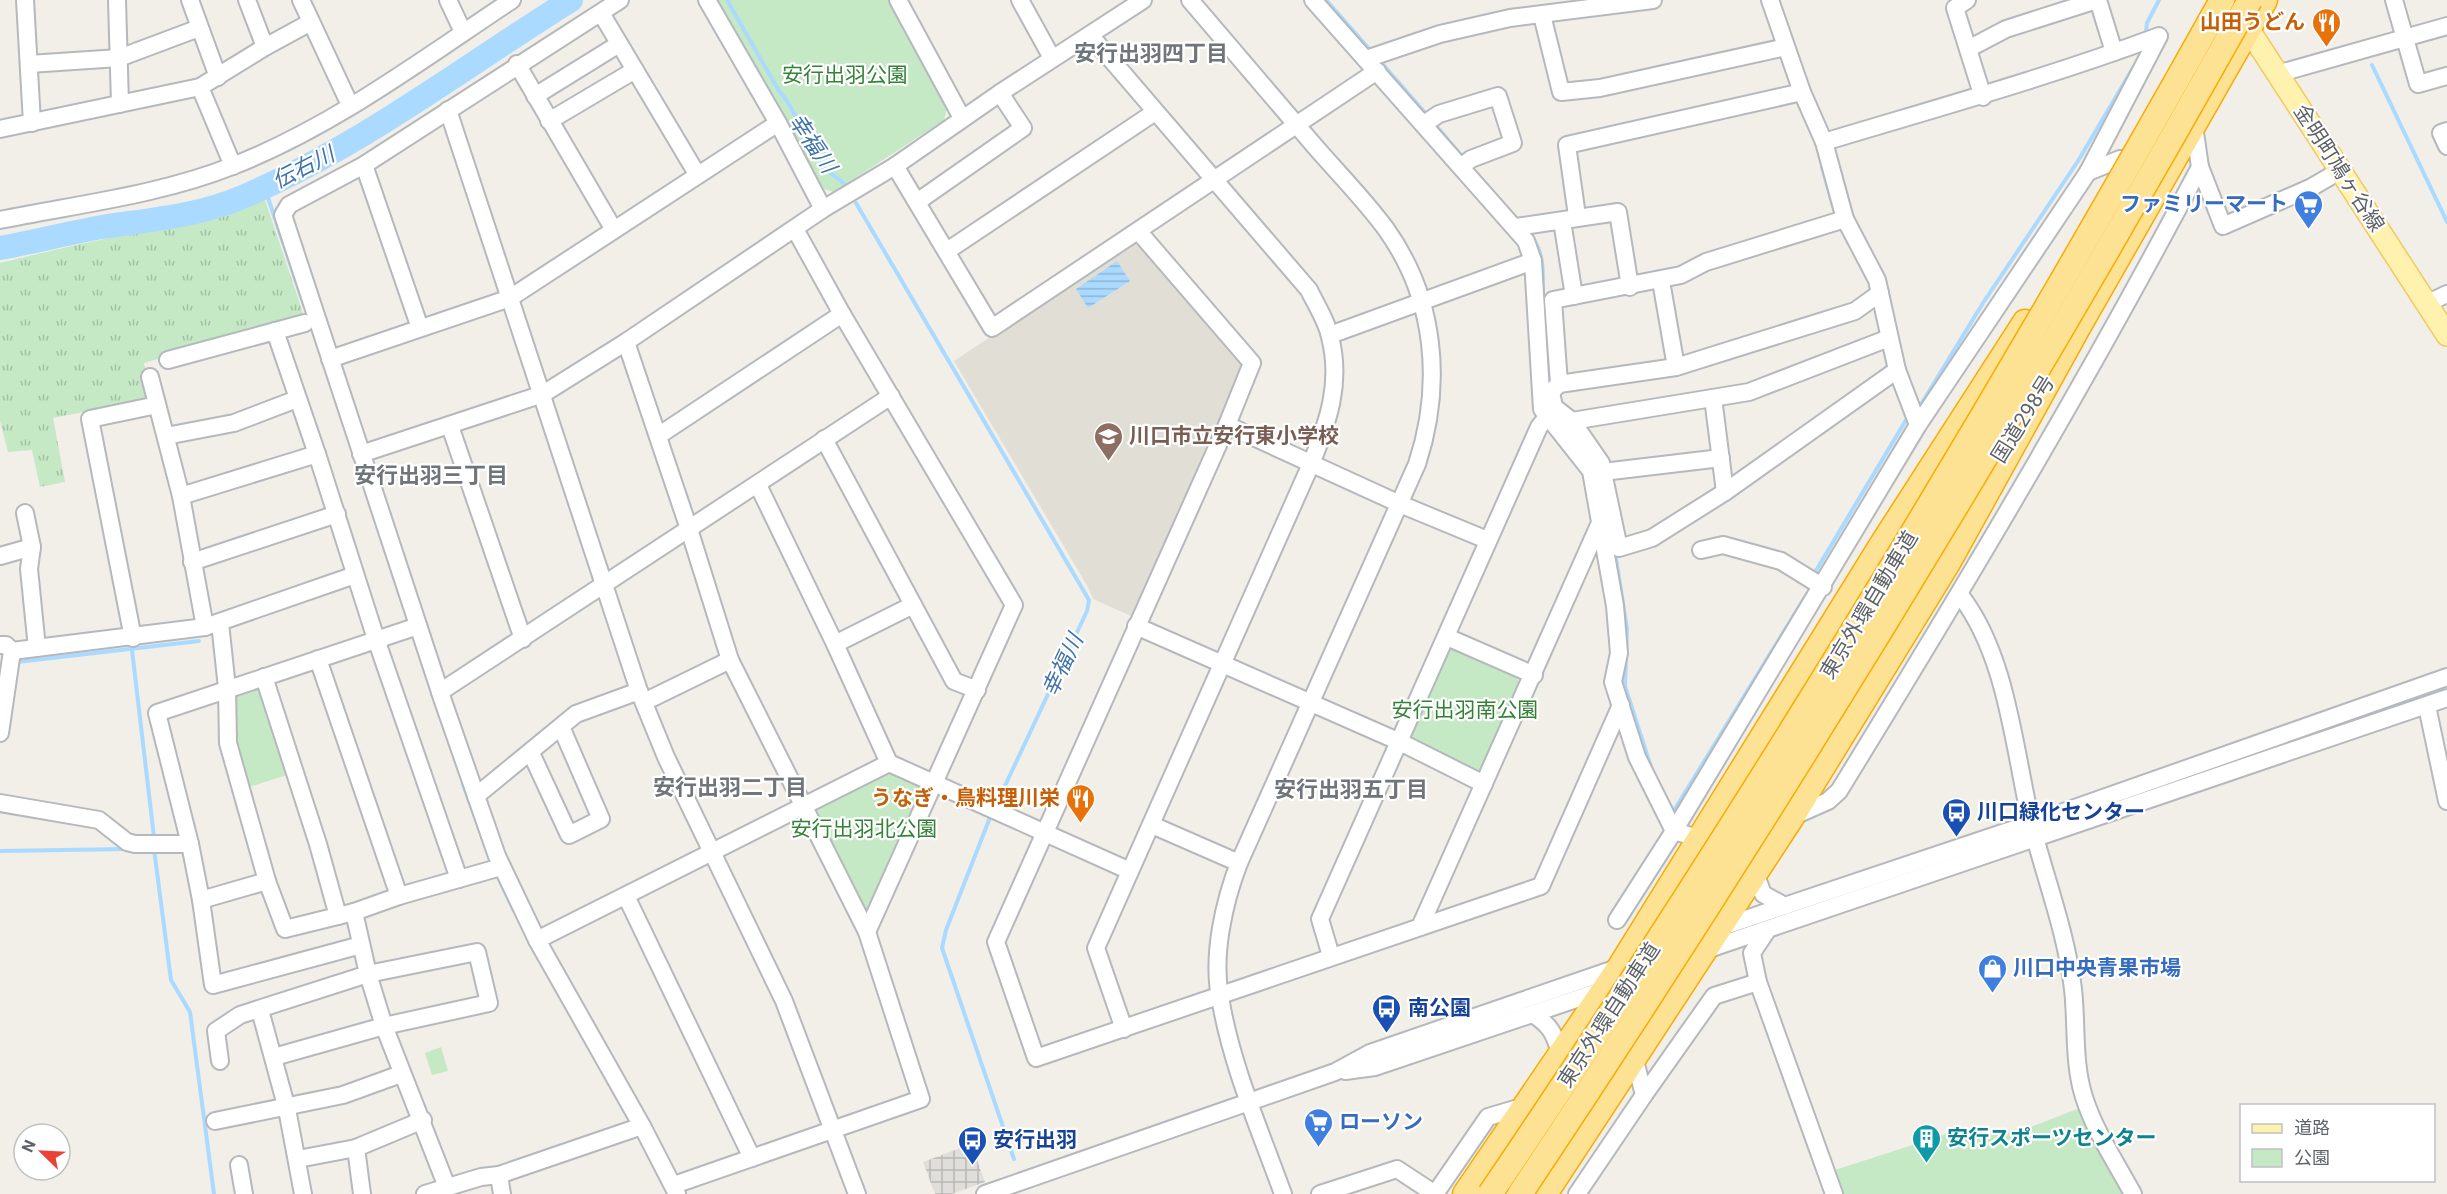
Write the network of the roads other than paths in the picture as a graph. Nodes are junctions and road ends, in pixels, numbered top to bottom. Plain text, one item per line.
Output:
1 (25, 0) edge
2 (117, 0) edge
3 (190, 0) edge
4 (247, 0) edge
5 (301, 0) edge
6 (448, 0) edge
7 (512, 0) edge
8 (620, 0) edge
9 (707, 0) edge
10 (898, 0) edge
11 (1020, 0) edge
12 (1143, 0) edge
13 (1190, 0) edge
14 (1316, 0) edge
15 (1653, 0) edge
16 (1770, 0) edge
17 (1967, 0) edge
18 (2098, 0) edge
19 (2210, 0) edge
20 (2222, 0) edge
21 (2230, 0) edge
22 (2250, 0) edge
23 (2265, 0) edge
24 (2394, 0) edge
25 (1551, 10) edge
26 (602, 13) junction
27 (311, 22) junction
28 (2447, 26) edge
29 (199, 28) junction
30 (2249, 29) junction
31 (463, 32) junction
32 (1090, 35) junction
33 (2404, 39) junction
34 (619, 44) junction
35 (264, 47) junction
36 (1786, 47) junction
37 (1968, 49) junction
38 (2114, 52) junction
39 (119, 58) junction
40 (1052, 58) junction
41 (28, 64) junction
42 (518, 64) junction
43 (1372, 65) junction
44 (635, 70) junction
45 (2277, 74) junction
46 (2447, 76) edge
47 (218, 77) junction
48 (200, 87) junction
49 (1802, 92) junction
50 (1000, 93) junction
51 (535, 96) junction
52 (1983, 97) junction
53 (120, 104) junction
54 (350, 105) junction
55 (448, 110) junction
56 (1155, 112) junction
57 (962, 118) junction
58 (549, 121) junction
59 (32, 123) junction
60 (778, 123) junction
61 (1424, 124) junction
62 (1297, 126) junction
63 (2194, 126) junction
64 (0, 129) edge
65 (2447, 131) edge
66 (1824, 142) junction
67 (2447, 146) edge
68 (2120, 159) junction
69 (364, 165) junction
70 (233, 166) junction
71 (895, 166) junction
72 (1461, 167) junction
73 (2200, 167) junction
74 (2341, 170) junction
75 (2088, 172) junction
76 (698, 174) junction
77 (1215, 180) junction
78 (917, 202) junction
79 (823, 209) junction
80 (1570, 218) junction
81 (1845, 219) junction
82 (0, 220) edge
83 (1516, 227) junction
84 (795, 228) junction
85 (614, 230) junction
86 (1139, 232) junction
87 (947, 250) junction
88 (1533, 261) junction
89 (1661, 280) junction
90 (1630, 287) junction
91 (1880, 293) junction
92 (2447, 294) edge
93 (1574, 296) junction
94 (510, 298) junction
95 (1424, 302) junction
96 (2426, 304) junction
97 (842, 314) junction
98 (2025, 322) junction
99 (305, 323) dead end
100 (420, 328) junction
101 (275, 331) junction
102 (1330, 335) junction
103 (2074, 335) junction
104 (2447, 335) edge
105 (1889, 338) junction
106 (626, 342) junction
107 (330, 359) junction
108 (168, 360) dead end
109 (1676, 368) junction
110 (1897, 370) junction
111 (150, 377) dead end
112 (1559, 384) junction
113 (543, 394) junction
114 (891, 396) junction
115 (1713, 398) junction
116 (297, 399) junction
117 (157, 405) junction
118 (1547, 417) junction
119 (1227, 425) junction
120 (1918, 425) junction
121 (450, 426) junction
122 (1567, 426) junction
123 (166, 436) junction
124 (658, 436) junction
125 (824, 440) junction
126 (317, 454) junction
127 (360, 454) junction
128 (1721, 458) junction
129 (1311, 464) junction
130 (1603, 472) junction
131 (758, 485) junction
132 (1725, 492) junction
133 (181, 496) junction
134 (1400, 504) junction
135 (25, 513) dead end
136 (337, 514) junction
137 (1599, 525) junction
138 (689, 528) junction
139 (1487, 540) junction
140 (32, 547) junction
141 (1701, 550) dead end
142 (0, 556) edge
143 (192, 562) junction
144 (356, 575) junction
145 (605, 582) junction
146 (1823, 587) junction
147 (1960, 595) junction
148 (913, 605) junction
149 (213, 625) junction
150 (418, 626) junction
151 (1136, 626) junction
152 (1447, 637) junction
153 (133, 638) junction
154 (376, 639) junction
155 (523, 639) junction
156 (835, 644) junction
157 (6, 648) edge
158 (37, 648) junction
159 (318, 659) junction
160 (730, 660) junction
161 (1222, 665) junction
162 (1534, 675) junction
163 (264, 677) junction
164 (2447, 677) edge
165 (227, 688) junction
166 (976, 690) junction
167 (440, 692) junction
168 (642, 697) junction
169 (2447, 698) edge
170 (1310, 704) junction
171 (1621, 705) junction
172 (2427, 706) junction
173 (562, 729) junction
174 (0, 732) edge
175 (1400, 742) junction
176 (531, 753) junction
177 (889, 763) junction
178 (935, 783) junction
179 (1484, 784) junction
180 (476, 796) junction
181 (2447, 801) edge
182 (0, 803) edge
183 (803, 808) junction
184 (1728, 810) dead end
185 (1792, 817) junction
186 (1152, 825) junction
187 (2034, 830) junction
188 (1674, 831) junction
189 (1769, 831) dead end
190 (1045, 833) junction
191 (1701, 839) junction
192 (190, 844) junction
193 (711, 851) junction
194 (1239, 862) junction
195 (501, 867) junction
196 (1758, 867) junction
197 (1130, 870) junction
198 (459, 879) junction
199 (267, 881) junction
200 (399, 896) junction
201 (626, 896) junction
202 (201, 900) junction
203 (1785, 906) junction
204 (346, 914) junction
205 (1617, 920) dead end
206 (1420, 927) junction
207 (1719, 928) junction
208 (867, 932) junction
209 (1766, 932) junction
210 (537, 940) junction
211 (361, 945) junction
212 (1704, 951) junction
213 (1331, 956) junction
214 (1619, 968) junction
215 (368, 974) junction
216 (1758, 982) junction
217 (1603, 990) junction
218 (1219, 995) junction
219 (260, 1010) junction
220 (1533, 1014) junction
221 (384, 1026) junction
222 (1124, 1029) junction
223 (1560, 1054) junction
224 (274, 1057) junction
225 (1634, 1057) junction
226 (220, 1061) dead end
227 (1335, 1072) junction
228 (401, 1074) junction
229 (1547, 1089) dead end
230 (1644, 1095) junction
231 (1250, 1102) junction
232 (1525, 1106) junction
233 (1592, 1108) dead end
234 (287, 1109) junction
235 (423, 1120) junction
236 (215, 1121) dead end
237 (642, 1126) junction
238 (833, 1130) junction
239 (356, 1148) junction
240 (752, 1158) junction
241 (298, 1159) junction
242 (239, 1165) dead end
243 (499, 1175) junction
244 (459, 1188) edge
245 (675, 1189) edge
246 (244, 1194) edge
247 (303, 1194) edge
248 (362, 1194) edge
249 (425, 1194) edge
250 (502, 1194) edge
251 (857, 1194) edge
252 (985, 1194) edge
253 (1282, 1194) edge
254 (1320, 1194) edge
255 (1435, 1194) edge
256 (1465, 1194) edge
257 (1477, 1194) edge
258 (1490, 1194) edge
259 (1520, 1194) edge
260 (1534, 1194) edge
261 (1545, 1194) edge
262 (1577, 1194) edge
263 (1834, 1194) edge
264 (2133, 1194) edge

1 - 41 street
2 - 39 street
3 - 29 street
4 - 35 street
5 - 27 street
6 - 31 street
7 - 31 street
8 - 26 street
9 - 60 street
10 - 57 street
11 - 40 street
12 - 32 street
13 - 62 street
14 - 43 street
15 - 25 street
16 - 36 street
17 - 37 street
18 - 37 street
18 - 38 street
19 - 68 highway
20 - 258 highway, 東京外環自動車道, bridge
21 - 30 main road, 金明町鳩ヶ谷線
22 - 259 highway, 東京外環自動車道, bridge
23 - 30 highway, 国道298号
24 - 33 street
25 - 36 street
25 - 43 street
26 - 34 street
26 - 42 street
27 - 35 street
27 - 54 street
28 - 33 street
29 - 39 street
29 - 47 street
30 - 45 main road, 金明町鳩ヶ谷線
30 - 63 highway, 国道298号
31 - 54 street
32 - 40 street
32 - 56 street
33 - 45 street
33 - 46 street
34 - 44 street
34 - 51 street
35 - 47 street
36 - 49 street
37 - 52 street
38 - 52 street
38 - 75 street
39 - 41 street
39 - 53 street
40 - 50 street
41 - 59 street
42 - 51 street
42 - 55 street
43 - 61 street
43 - 62 street
44 - 58 street
44 - 76 street
45 - 74 main road, 金明町鳩ヶ谷線
47 - 48 street
48 - 53 street
48 - 70 street
49 - 66 street
49 - 80 street
50 - 57 street
50 - 78 street
51 - 58 street
52 - 66 street
53 - 59 street
54 - 70 street
55 - 69 street
55 - 94 street
56 - 77 street
56 - 87 street
57 - 71 street
58 - 85 street
59 - 64 street
60 - 76 street
60 - 79 street
61 - 72 street
61 - 72 street
62 - 77 street
62 - 95 street
63 - 73 street
63 - 103 highway, 国道298号
65 - 67 street
66 - 81 street
68 - 75 street
68 - 98 highway
69 - 100 street
69 - 107 street
70 - 82 street
71 - 78 street
71 - 79 street
72 - 83 street
73 - 74 street
73 - 147 street
74 - 96 main road, 金明町鳩ヶ谷線
75 - 120 street
76 - 85 street
77 - 86 street
77 - 102 street
78 - 87 street
79 - 84 street
80 - 83 street
80 - 90 street
80 - 93 street
81 - 89 street
81 - 91 street
83 - 88 street
84 - 97 street
84 - 106 street
85 - 94 street
86 - 87 street
86 - 119 street
88 - 95 street
88 - 118 street
89 - 90 street
89 - 109 street
90 - 93 street
91 - 105 street
91 - 109 street
92 - 96 street
93 - 112 street
94 - 100 street
94 - 113 street
95 - 102 street
95 - 134 street
96 - 104 main road, 金明町鳩ヶ谷線
97 - 114 street
97 - 124 street
98 - 184 highway
98 - 191 highway
99 - 101 street
100 - 107 street
101 - 108 street
101 - 116 street
102 - 129 street
103 - 185 highway
103 - 189 highway, 国道298号
105 - 110 street
105 - 115 street
106 - 113 street
106 - 124 street
107 - 127 street
109 - 112 street
110 - 120 street
110 - 132 street
111 - 117 street
112 - 122 street
113 - 121 street
113 - 145 street
114 - 125 street
114 - 166 street
115 - 122 street
115 - 128 street
116 - 123 street
116 - 126 street
117 - 123 street
117 - 153 street
118 - 122 street
118 - 139 street
119 - 129 street
119 - 151 street
120 - 146 street
121 - 127 street
121 - 155 street
122 - 130 street
122 - 137 street
123 - 133 street
124 - 138 street
125 - 131 street
125 - 148 street
126 - 133 street
126 - 136 street
127 - 150 street
128 - 130 street
128 - 132 street
129 - 134 street
129 - 161 street
130 - 132 street
131 - 138 street
131 - 156 street
133 - 143 street
134 - 139 street
134 - 170 street
135 - 140 street
136 - 143 street
136 - 144 street
137 - 162 street
137 - 171 street
138 - 145 street
138 - 160 street
139 - 152 street
140 - 142 street
140 - 158 street
141 - 146 street
143 - 149 street
144 - 149 street
144 - 154 street
145 - 155 street
145 - 168 street
146 - 188 street
147 - 185 street
147 - 187 street
148 - 156 street
148 - 166 street
149 - 153 street
149 - 165 street
150 - 154 street
150 - 167 street
151 - 161 street
151 - 190 street
152 - 162 street
152 - 175 street
153 - 158 street
154 - 159 street
154 - 198 street
155 - 167 street
156 - 177 street
157 - 158 street
157 - 174 street
159 - 163 street
159 - 200 street
160 - 168 street
160 - 183 street
161 - 170 street
161 - 186 street
162 - 179 street
163 - 165 street
163 - 204 street
164 - 187 street
165 - 192 street
165 - 199 street
166 - 178 street
167 - 180 street
168 - 173 street
168 - 193 street
169 - 172 street
170 - 175 street
170 - 194 street
171 - 188 street
171 - 206 street
172 - 181 street
172 - 187 street
173 - 176 street
173 - 176 street
175 - 179 street
175 - 213 street
176 - 180 street
177 - 178 street
177 - 183 street
178 - 190 street
178 - 208 street
179 - 206 street
180 - 195 street
182 - 192 street
183 - 193 street
183 - 208 street
185 - 196 highway
186 - 194 street
186 - 197 street
187 - 203 street
187 - 209 street
187 - 264 street
188 - 191 street
188 - 205 street
190 - 197 street
190 - 222 street
191 - 214 highway
192 - 202 street
193 - 201 street
193 - 238 street
194 - 218 street
195 - 198 street
195 - 210 street
196 - 203 street
196 - 207 highway
197 - 222 street
198 - 200 street
199 - 202 street
199 - 204 street
200 - 204 street
201 - 210 street
201 - 240 street
202 - 211 street
203 - 207 street
204 - 211 street
206 - 213 street
207 - 212 highway
207 - 214 street
208 - 238 street
209 - 212 street
209 - 216 street
210 - 237 street
211 - 215 street
212 - 217 street
212 - 225 highway
213 - 218 street
214 - 217 highway
214 - 227 street
215 - 219 street
215 - 221 street
215 - 221 street
216 - 230 street
216 - 263 street
217 - 220 street
217 - 223 highway
218 - 222 street
218 - 231 street
219 - 224 street
219 - 226 street
220 - 223 street
220 - 227 street
221 - 224 street
221 - 228 street
223 - 232 highway
224 - 234 street
225 - 230 street
225 - 261 highway
227 - 231 street
228 - 234 street
228 - 235 street
229 - 257 highway
230 - 262 street
231 - 252 street
231 - 253 street
232 - 255 street
232 - 256 highway
233 - 260 highway
234 - 236 street
234 - 241 street
235 - 239 street
235 - 244 street
237 - 243 street
237 - 245 street
238 - 240 street
238 - 251 street
239 - 241 street
239 - 248 street
240 - 245 street
241 - 247 street
242 - 246 street
243 - 244 street
243 - 250 street
244 - 249 street
254 - 255 street

